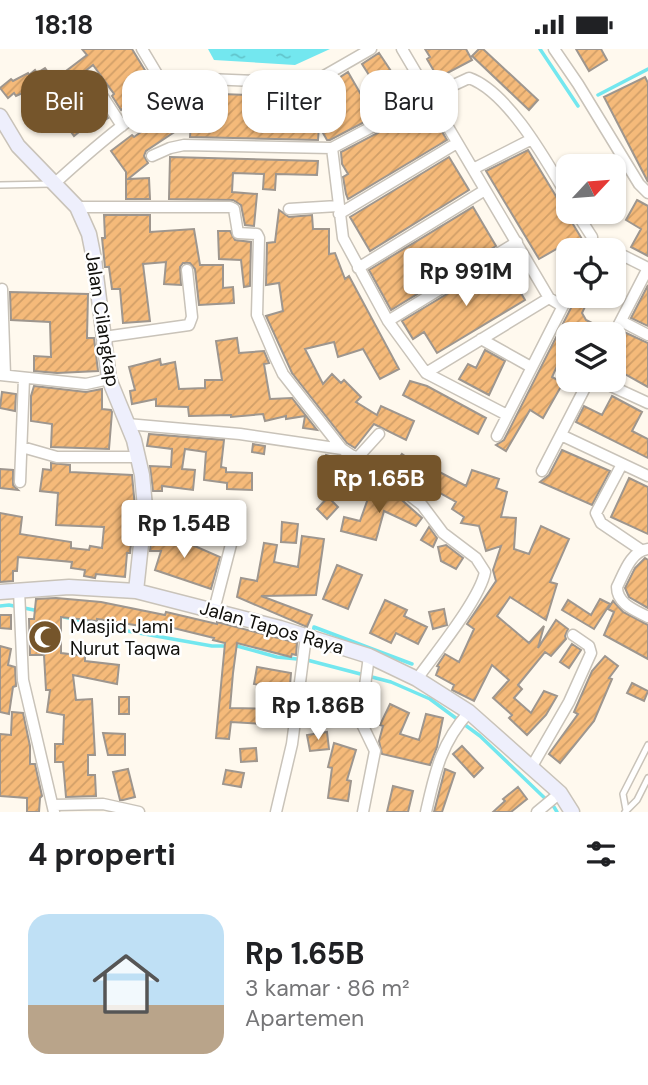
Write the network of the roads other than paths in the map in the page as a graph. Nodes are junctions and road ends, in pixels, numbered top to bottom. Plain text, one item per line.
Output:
1 (142, 49) edge
2 (370, 49) edge
3 (402, 49) edge
4 (554, 49) edge
5 (155, 70) edge
6 (415, 70) edge
7 (228, 80) edge
8 (458, 83) edge
9 (108, 105) edge
10 (0, 116) edge
11 (122, 126) joint
12 (360, 133) edge
13 (451, 133) edge
14 (533, 139) junction
15 (457, 143) junction
16 (332, 148) junction
17 (152, 156) dead end
18 (473, 169) junction
19 (556, 177) edge
20 (54, 184) junction
21 (0, 185) edge
22 (485, 190) junction
23 (648, 193) edge
24 (77, 207) junction
25 (289, 209) dead end
26 (339, 210) junction
27 (517, 242) junction
28 (626, 257) edge
29 (358, 268) junction
30 (648, 268) edge
31 (187, 270) dead end
32 (2, 289) dead end
33 (549, 298) junction
34 (556, 302) edge
35 (561, 308) edge
36 (388, 321) junction
37 (621, 321) joint
38 (648, 335) edge
39 (104, 337) junction
40 (481, 339) junction
41 (531, 367) junction
42 (426, 373) junction
43 (3, 375) edge
44 (24, 378) junction
45 (108, 379) junction
46 (583, 392) edge
47 (624, 392) edge
48 (648, 403) edge
49 (507, 415) junction
50 (127, 424) junction
51 (379, 434) dead end
52 (561, 435) junction
53 (498, 436) dead end
54 (22, 447) junction
55 (342, 449) junction
56 (359, 456) junction
57 (139, 457) junction
58 (622, 464) junction
59 (542, 471) dead end
60 (648, 476) edge
61 (20, 482) dead end
62 (236, 526) dead end
63 (644, 549) edge
64 (136, 591) junction
65 (0, 592) edge
66 (19, 600) junction
67 (214, 610) junction
68 (648, 617) edge
69 (573, 635) dead end
70 (306, 636) junction
71 (368, 668) junction
72 (416, 679) junction
73 (467, 714) junction
74 (648, 745) edge
75 (531, 768) junction
76 (648, 778) edge
77 (549, 802) edge
78 (54, 808) edge
79 (625, 811) edge
80 (139, 812) edge
81 (276, 812) edge
82 (363, 812) edge
83 (426, 812) edge
84 (572, 812) edge

1 - 5 street
2 - 7 street
3 - 6 street
4 - 23 street
8 - 14 street
9 - 11 street
10 - 20 main road, Jalan Cilangkap
11 - 20 street
12 - 16 street
13 - 15 street
14 - 18 street
14 - 19 street
15 - 18 street
15 - 26 street
16 - 17 street
16 - 26 street
18 - 22 street
20 - 21 lane
20 - 24 main road, Jalan Cilangkap
22 - 27 street
22 - 29 street
24 - 39 main road, Jalan Cilangkap
24 - 55 street
25 - 26 street
26 - 29 street
27 - 33 street
27 - 36 street
28 - 30 street
29 - 36 street
30 - 37 street
31 - 39 street
32 - 43 street
33 - 34 street
33 - 40 street
35 - 41 street
36 - 42 street
37 - 38 street
39 - 45 main road, Jalan Cilangkap
40 - 41 street
40 - 42 street
41 - 49 street
42 - 49 street
43 - 44 street
44 - 45 street
44 - 54 street
45 - 50 main road, Jalan Cilangkap
46 - 52 street
47 - 48 street
49 - 53 street
50 - 55 street
50 - 57 main road, Jalan Cilangkap
51 - 56 street
52 - 58 street
52 - 59 street
54 - 57 street
54 - 61 street
55 - 56 street
56 - 72 street
57 - 64 main road, Jalan Cilangkap
58 - 60 street
58 - 63 street
62 - 67 street
63 - 68 street
64 - 66 main road, Jalan Tapos Raya
64 - 67 main road, Jalan Tapos Raya
65 - 66 main road, Jalan Tapos Raya
66 - 78 street
67 - 70 main road, Jalan Tapos Raya
69 - 75 street
70 - 71 main road, Jalan Tapos Raya
70 - 81 street
71 - 72 main road, Jalan Tapos Raya
71 - 82 street
72 - 73 main road, Jalan Tapos Raya
73 - 75 main road, Jalan Tapos Raya
73 - 83 street
74 - 79 lane
75 - 77 main road, Jalan Tapos Raya
76 - 79 lane
77 - 84 main road, Jalan Tapos Raya
78 - 80 street

